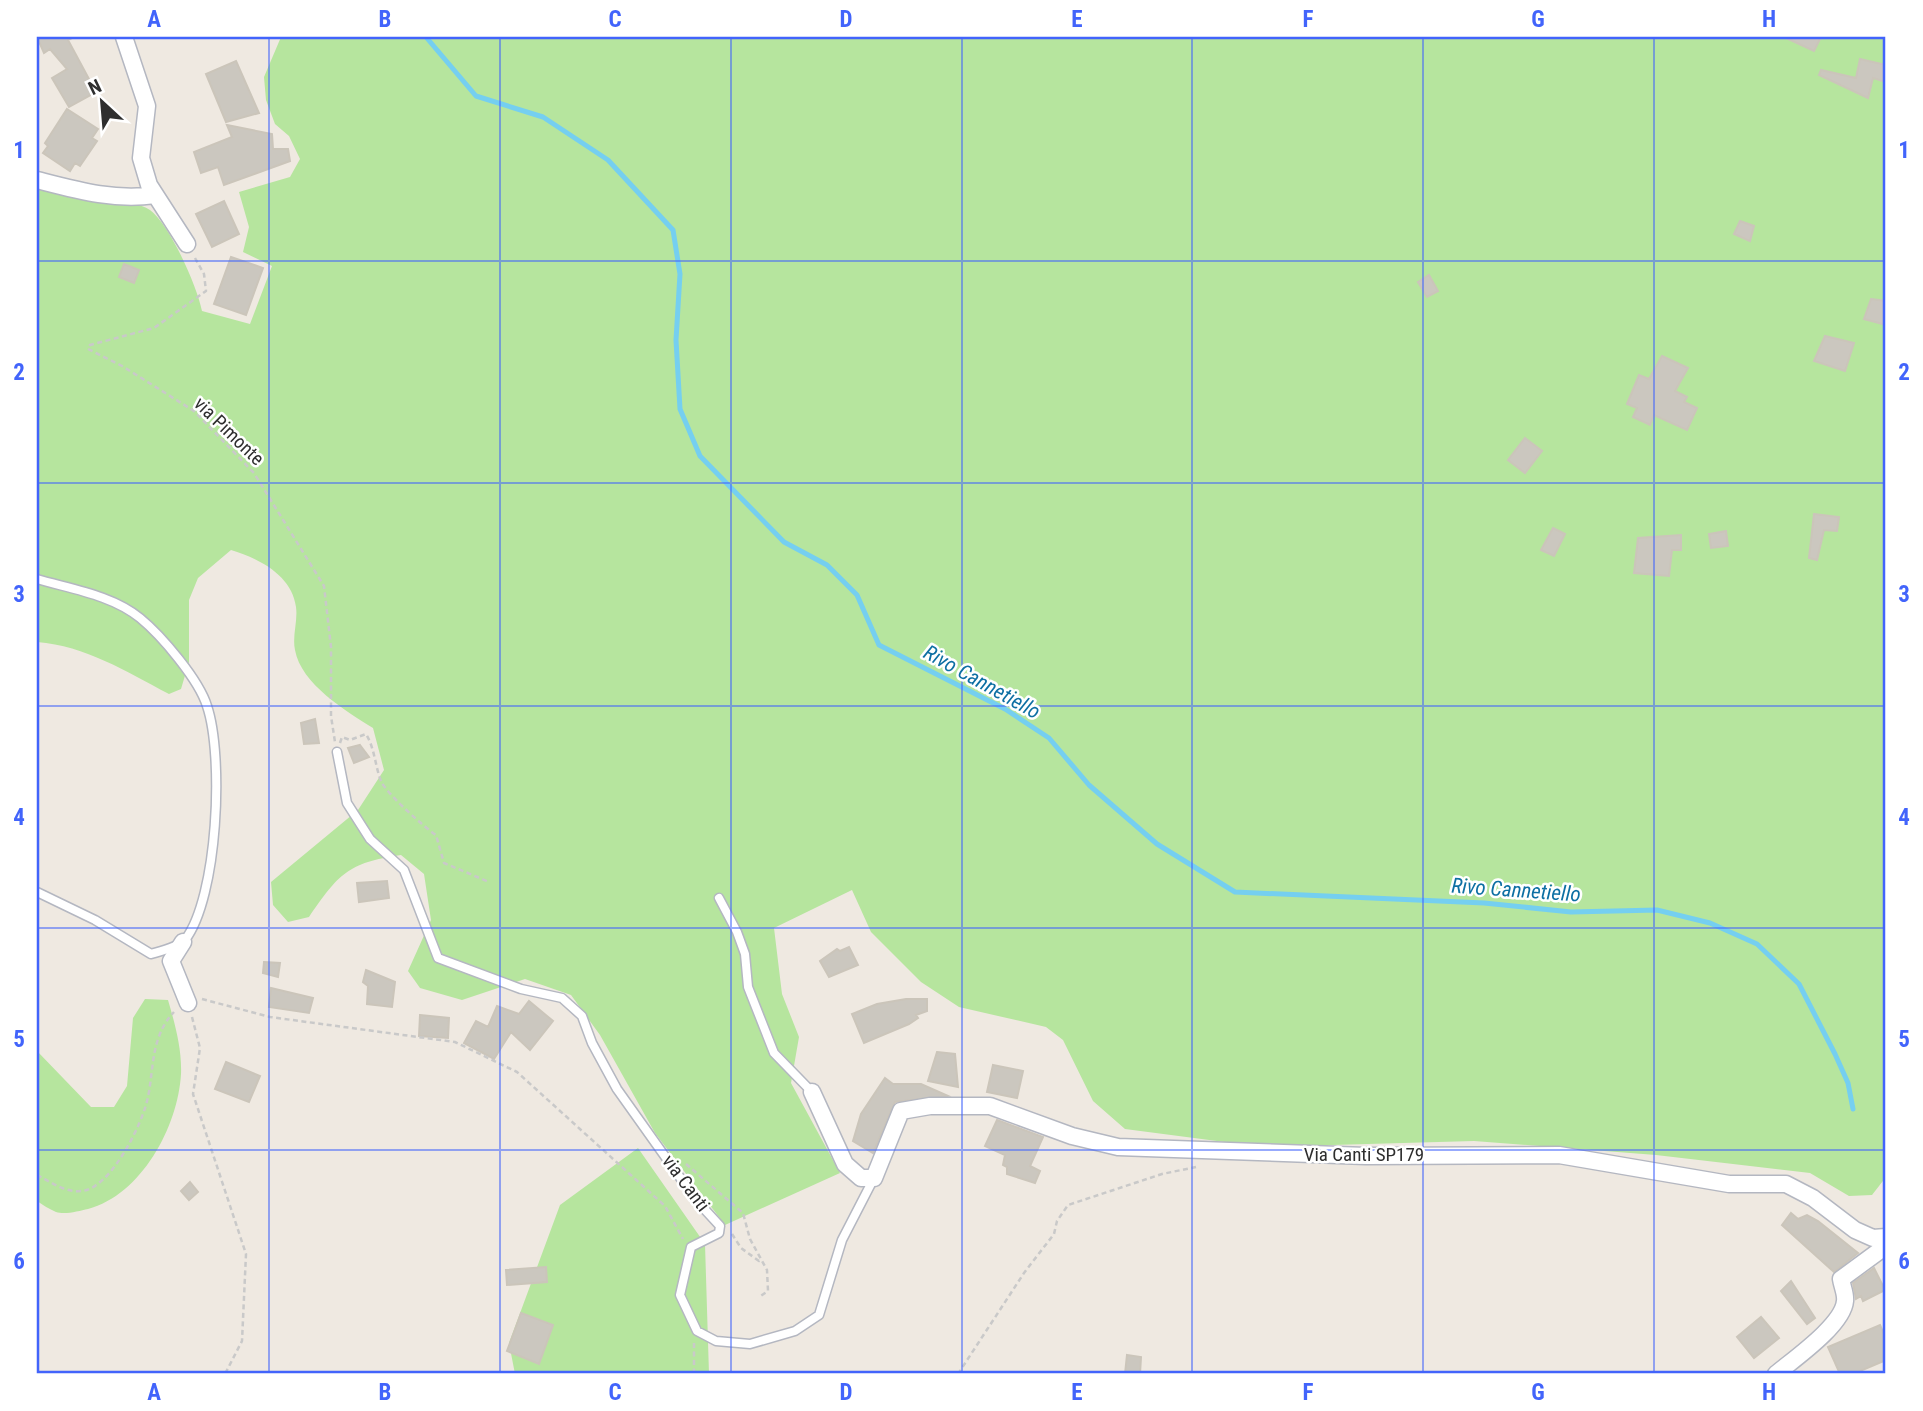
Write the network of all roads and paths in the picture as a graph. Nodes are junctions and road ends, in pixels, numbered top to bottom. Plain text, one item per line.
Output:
1 (124, 37) edge
2 (37, 180) edge
3 (155, 195) junction
4 (187, 244) joint
5 (37, 579) edge
6 (337, 752) junction
7 (489, 881) dead end
8 (37, 892) edge
9 (719, 898) dead end
10 (183, 942) junction
11 (188, 1003) junction
12 (812, 1092) joint
13 (1200, 1152) junction
14 (666, 1158) junction
15 (37, 1175) edge
16 (874, 1178) junction
17 (720, 1229) junction
18 (1886, 1237) edge
19 (1886, 1246) edge
20 (691, 1247) junction
21 (761, 1258) junction
22 (759, 1297) dead end
23 (696, 1329) junction
24 (225, 1374) edge
25 (694, 1374) edge
26 (958, 1374) edge
27 (1776, 1374) edge

1 - 3 street
2 - 3 street
3 - 4 street
4 - 6 path, via Pimonte
5 - 10 lane
6 - 7 path
6 - 14 lane, via Canti
8 - 10 lane
9 - 12 lane
10 - 11 street
11 - 15 path
11 - 20 path
11 - 24 path
12 - 16 street
13 - 16 street, Via Canti SP179
13 - 18 street, Via Canti SP179
13 - 26 path
14 - 17 lane, via Canti
14 - 21 path
16 - 23 lane
17 - 20 lane, via Canti
17 - 21 path
19 - 27 street
20 - 23 lane
21 - 22 path
23 - 25 path

